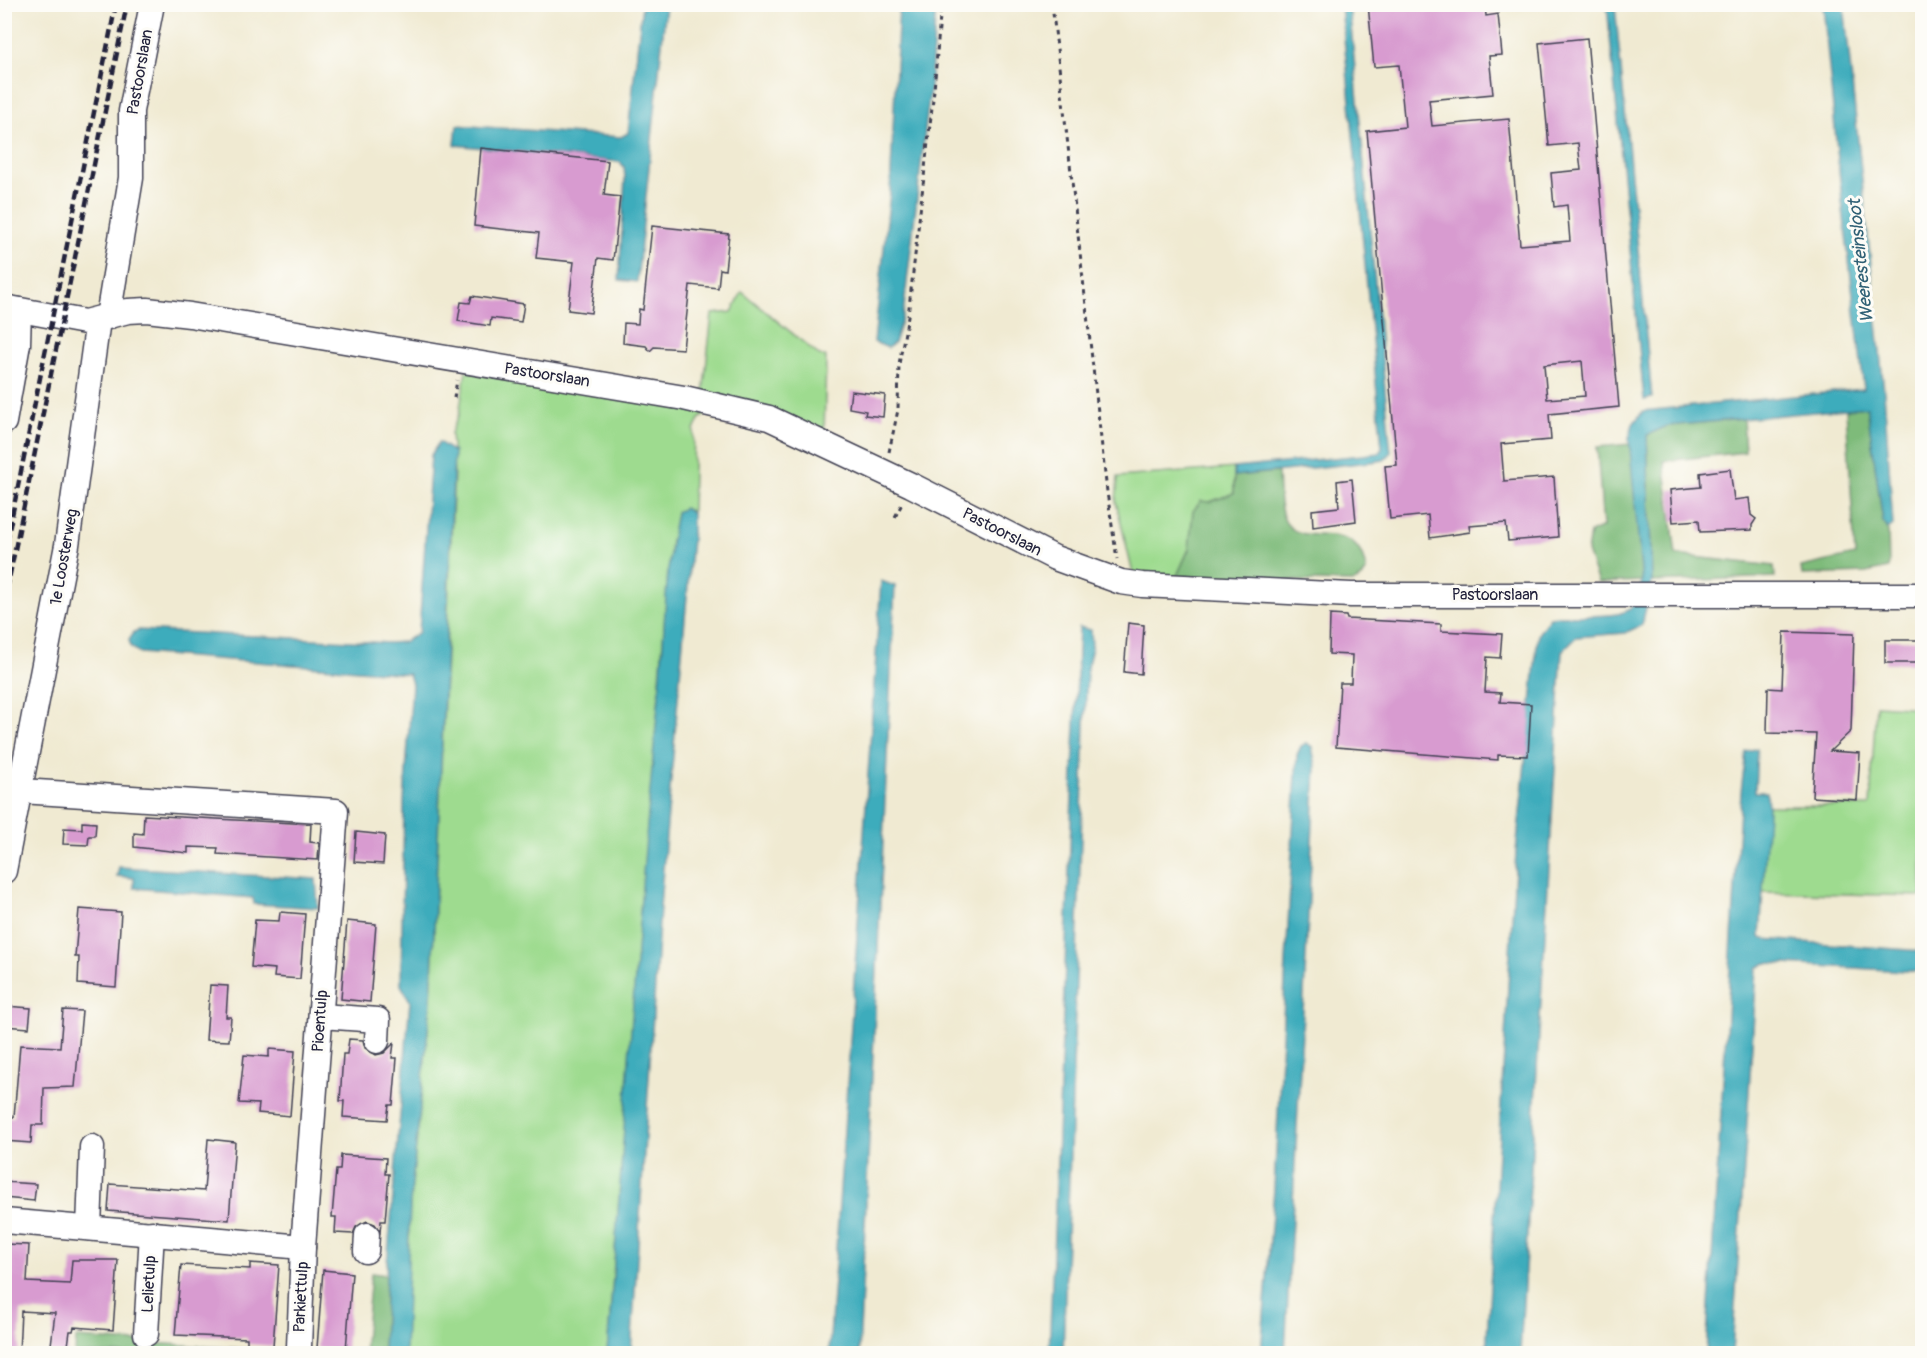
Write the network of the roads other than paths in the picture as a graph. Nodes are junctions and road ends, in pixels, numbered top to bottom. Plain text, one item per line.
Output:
1 (153, 4) edge
2 (12, 308) edge
3 (103, 319) junction
4 (4, 422) edge
5 (1923, 595) edge
6 (21, 791) junction
7 (4, 871) edge
8 (321, 1016) junction
9 (377, 1041) dead end
10 (92, 1147) dead end
11 (4, 1221) edge
12 (89, 1228) junction
13 (152, 1233) junction
14 (303, 1247) junction
15 (146, 1334) dead end
16 (298, 1347) dead end

1 - 3 street, Pastoorslaan
2 - 3 street
2 - 4 street
3 - 5 street, Pastoorslaan
3 - 6 street, 1e Loosterweg
6 - 7 street, 1e Loosterweg
6 - 8 street, Pioentulp
8 - 9 street
8 - 14 street, Pioentulp
10 - 12 street
11 - 12 street
12 - 13 street
13 - 14 street
13 - 15 street, Lelietulp
14 - 16 street, Parkiettulp

